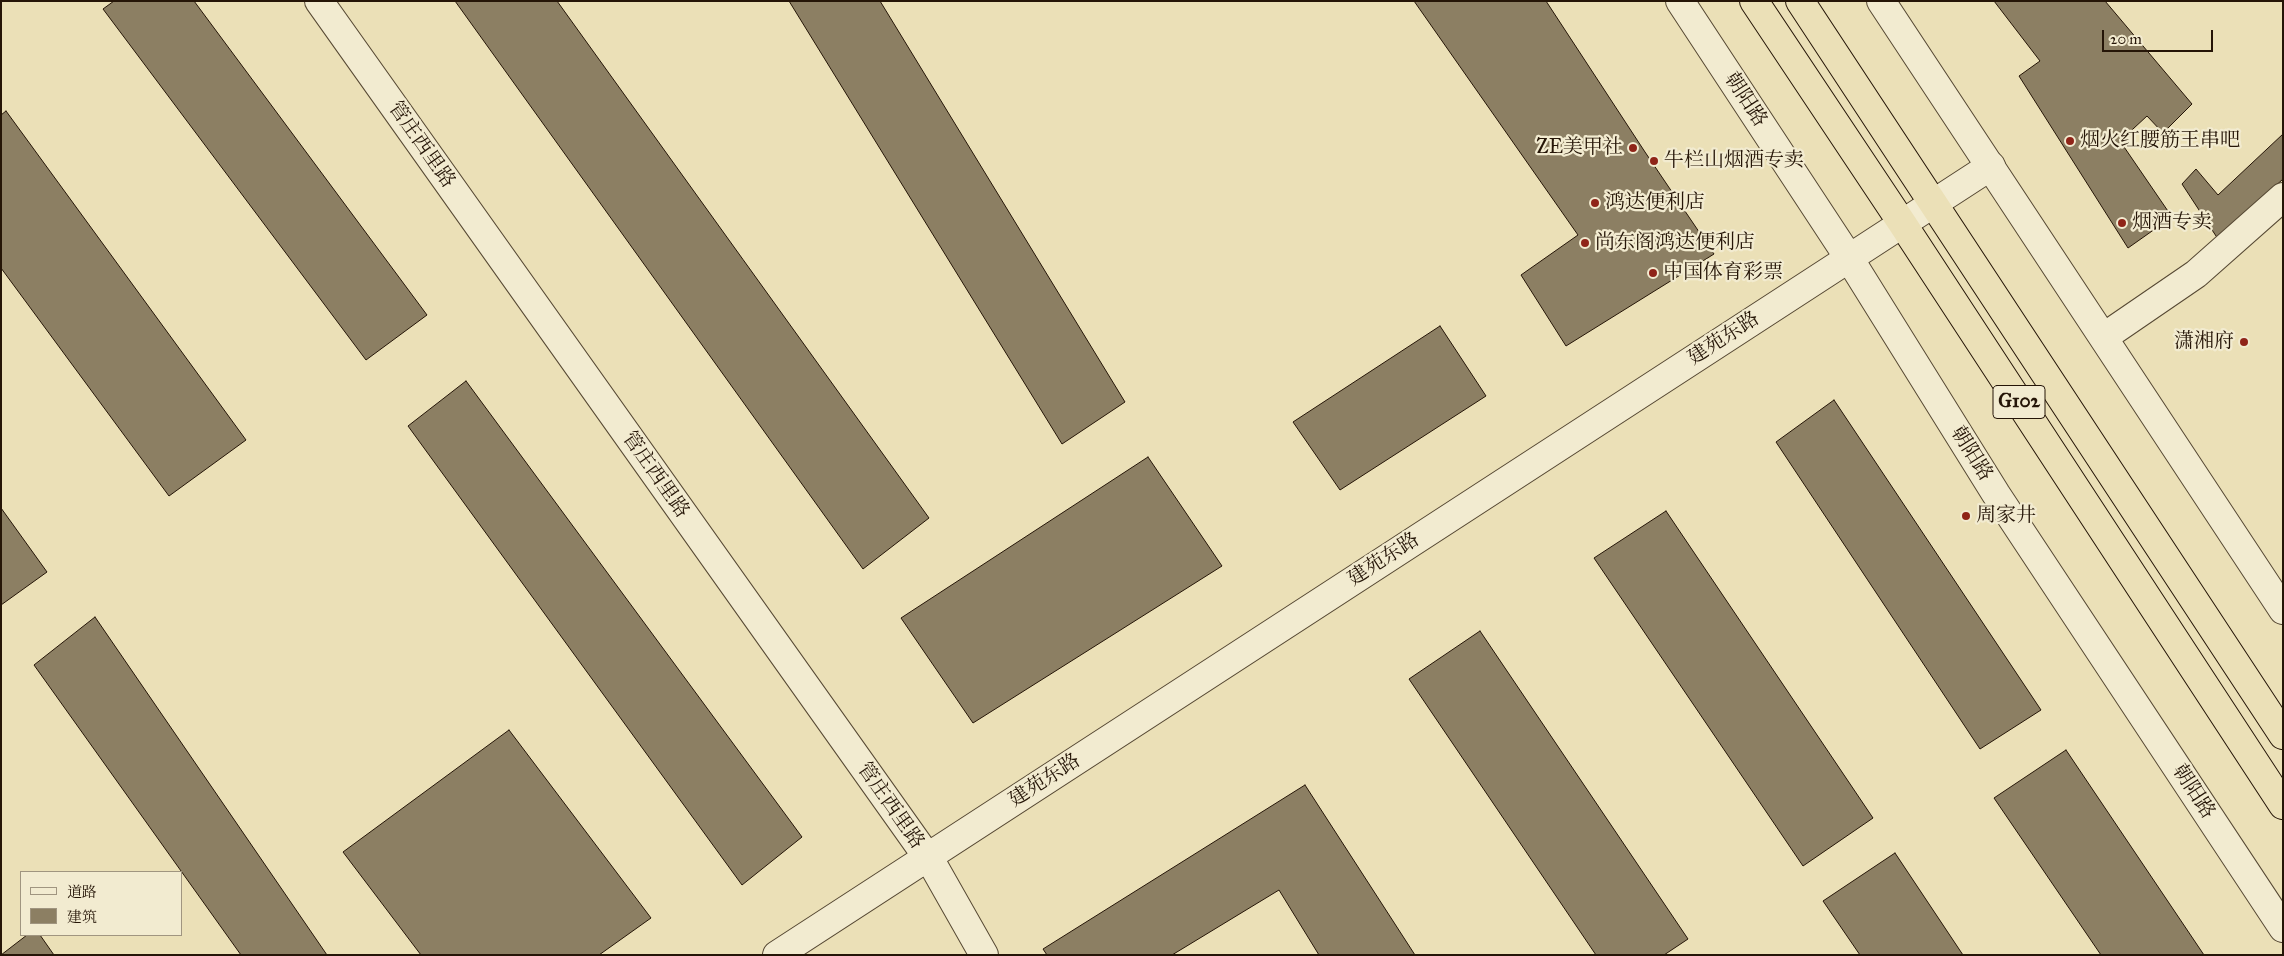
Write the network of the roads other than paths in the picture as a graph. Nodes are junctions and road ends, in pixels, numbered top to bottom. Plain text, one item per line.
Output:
1 (318, 1) edge
2 (1680, 1) edge
3 (1754, 1) edge
4 (1800, 1) edge
5 (1881, 1) edge
6 (1991, 166) junction
7 (2283, 197) edge
8 (1934, 202) junction
9 (1902, 223) junction
10 (1849, 258) junction
11 (2104, 337) junction
12 (2283, 610) edge
13 (2283, 735) edge
14 (2283, 805) edge
15 (926, 858) junction
16 (2283, 928) edge
17 (777, 955) edge
18 (984, 955) edge

1 - 15 street, 管庄西里路
2 - 10 street, 朝阳路
3 - 9 highway, G102
4 - 8 highway, G102
5 - 6 street
6 - 8 street, 建苑东路
6 - 11 street
7 - 11 street
8 - 9 street, 建苑东路
8 - 13 highway, G102
9 - 10 street, 建苑东路
9 - 14 highway, G102
10 - 15 street, 建苑东路
10 - 16 street, 朝阳路
11 - 12 street
15 - 17 street, 建苑东路
15 - 18 street, 管庄西里路

